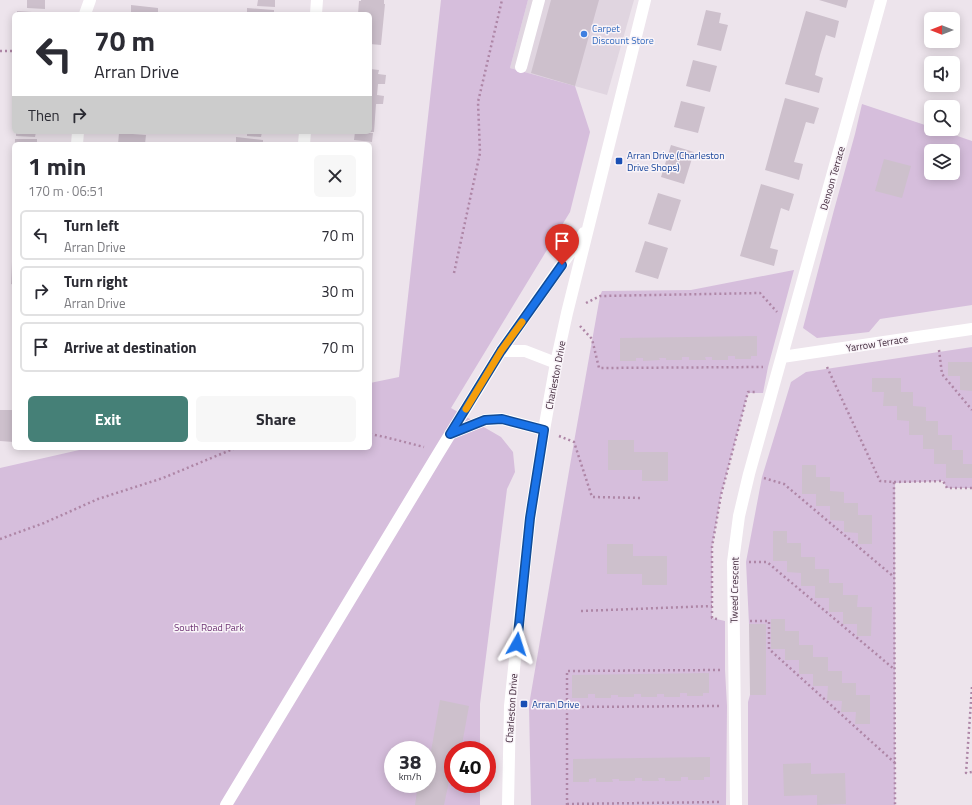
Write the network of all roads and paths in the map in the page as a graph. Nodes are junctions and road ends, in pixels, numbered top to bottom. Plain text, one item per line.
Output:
1 (90, 0) edge
2 (317, 0) edge
3 (502, 0) edge
4 (539, 0) edge
5 (645, 0) edge
6 (882, 0) edge
7 (87, 12) edge
8 (316, 12) edge
9 (0, 51) edge
10 (12, 51) edge
11 (521, 67) dead end
12 (588, 228) junction
13 (454, 273) dead end
14 (567, 313) junction
15 (790, 326) junction
16 (972, 329) edge
17 (937, 333) junction
18 (501, 351) junction
19 (820, 352) junction
20 (782, 357) junction
21 (556, 363) junction
22 (972, 410) edge
23 (544, 430) junction
24 (372, 434) edge
25 (450, 434) junction
26 (429, 449) dead end
27 (228, 450) edge
28 (749, 474) junction
29 (894, 482) junction
30 (972, 488) edge
31 (642, 498) dead end
32 (0, 539) edge
33 (767, 562) dead end
34 (894, 577) junction
35 (712, 606) dead end
36 (581, 611) dead end
37 (769, 621) dead end
38 (734, 669) junction
39 (894, 670) junction
40 (972, 687) edge
41 (734, 706) junction
42 (567, 707) junction
43 (895, 763) junction
44 (972, 772) edge
45 (736, 803) edge
46 (567, 804) edge
47 (226, 805) edge
48 (508, 805) edge
49 (895, 805) edge

1 - 7 street
2 - 8 street
3 - 13 path
4 - 11 street
5 - 12 street, Charleston Drive
6 - 15 street, Denoon Terrace
9 - 10 path
12 - 14 street, Charleston Drive
12 - 18 street
14 - 15 path
14 - 20 path
14 - 21 street, Charleston Drive
15 - 20 street, Denoon Terrace
16 - 17 street, Yarrow Terrace
17 - 19 street, Yarrow Terrace
17 - 22 path
18 - 21 street
18 - 25 street
19 - 20 street, Yarrow Terrace
19 - 29 path
20 - 28 street, Tweed Crescent
21 - 23 street, Charleston Drive
23 - 25 street
23 - 31 path
23 - 48 street, Charleston Drive
24 - 26 path
25 - 47 street
27 - 32 path
28 - 34 path
28 - 38 street, Tweed Crescent
29 - 30 path
29 - 34 path
33 - 39 path
34 - 39 path
35 - 36 path
37 - 43 path
38 - 41 street, Tweed Crescent
38 - 42 path
39 - 43 path
40 - 44 path
41 - 42 path
41 - 45 street, Tweed Crescent
42 - 46 path
43 - 49 path
45 - 46 path

